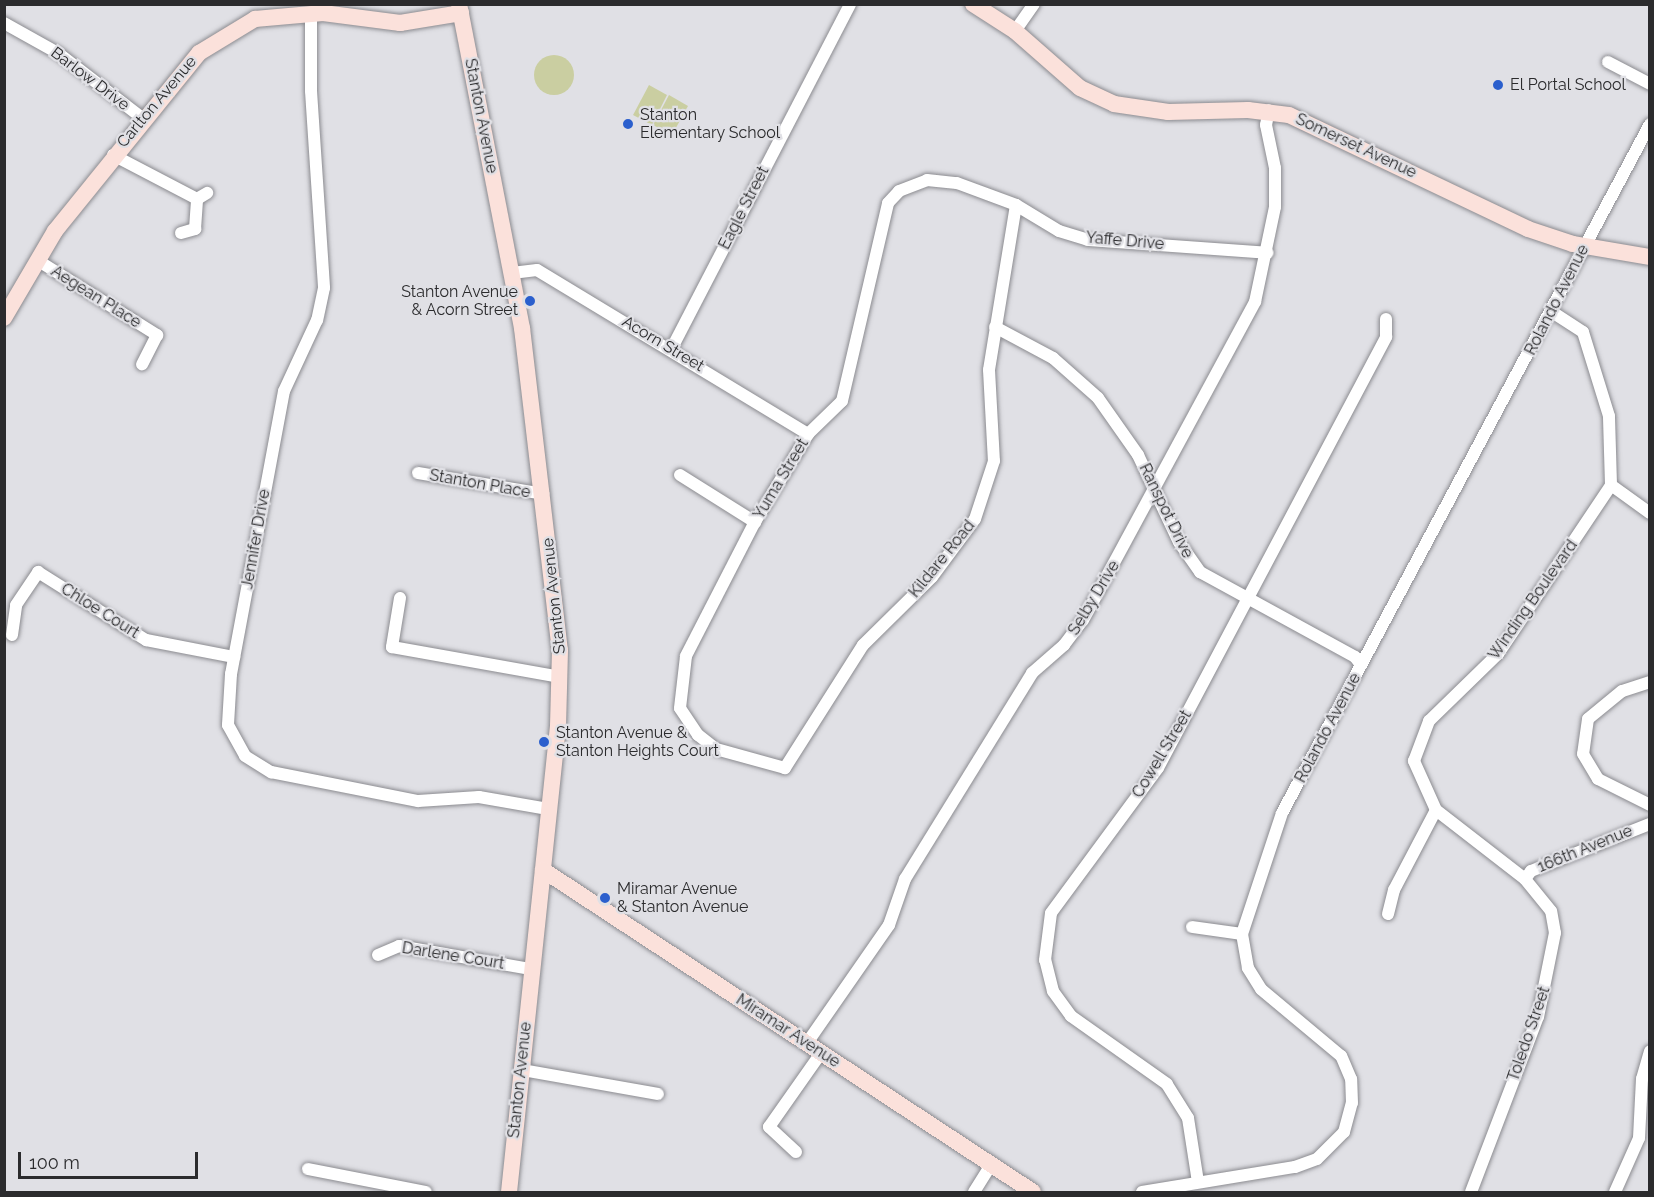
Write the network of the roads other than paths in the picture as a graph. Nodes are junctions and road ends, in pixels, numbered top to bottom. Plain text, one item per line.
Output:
1 (850, 4) edge
2 (972, 4) edge
3 (1034, 4) edge
4 (460, 9) edge
5 (320, 10) edge
6 (4, 23) edge
7 (1015, 31) junction
8 (1608, 62) dead end
9 (1650, 84) edge
10 (1269, 110) junction
11 (142, 118) junction
12 (1650, 124) edge
13 (113, 155) junction
14 (957, 183) joint
15 (1016, 204) junction
16 (181, 233) dead end
17 (1584, 247) junction
18 (1268, 254) junction
19 (1650, 257) edge
20 (38, 260) junction
21 (512, 273) junction
22 (1552, 312) junction
23 (4, 318) edge
24 (1386, 319) dead end
25 (995, 327) junction
26 (672, 348) junction
27 (142, 364) dead end
28 (808, 434) junction
29 (418, 473) dead end
30 (680, 475) dead end
31 (1611, 485) junction
32 (1155, 492) junction
33 (543, 495) junction
34 (1650, 513) edge
35 (755, 522) junction
36 (400, 598) dead end
37 (1246, 600) junction
38 (12, 636) dead end
39 (234, 657) junction
40 (1361, 665) junction
41 (561, 677) junction
42 (1650, 682) edge
43 (784, 768) joint
44 (1650, 805) edge
45 (548, 809) junction
46 (1436, 810) junction
47 (1650, 824) edge
48 (543, 870) junction
49 (1525, 879) junction
50 (1388, 914) dead end
51 (1192, 927) dead end
52 (1242, 934) junction
53 (378, 955) dead end
54 (531, 969) junction
55 (807, 1043) junction
56 (1650, 1051) edge
57 (821, 1053) junction
58 (522, 1070) junction
59 (658, 1094) dead end
60 (796, 1152) dead end
61 (991, 1165) junction
62 (308, 1169) dead end
63 (1198, 1182) junction
64 (426, 1192) edge
65 (509, 1192) edge
66 (974, 1192) edge
67 (1033, 1192) edge
68 (1142, 1192) edge
69 (1471, 1192) edge
70 (1615, 1192) edge

1 - 26 street, Eagle Street
2 - 7 street, Somerset Avenue
3 - 7 street
4 - 5 street, Carlton Avenue
4 - 21 street, Stanton Avenue
5 - 11 street, Carlton Avenue
5 - 39 street, Jennifer Drive
6 - 11 street, Barlow Drive
7 - 10 street, Somerset Avenue
8 - 9 street
10 - 17 street, Somerset Avenue
10 - 18 street, Selby Drive
11 - 13 street, Carlton Avenue
12 - 17 street, Rolando Avenue
13 - 16 street
13 - 20 street, Carlton Avenue
14 - 15 street, Yaffe Drive
14 - 28 street, Yuma Street
15 - 18 street, Yaffe Drive
15 - 25 street, Kildare Road
17 - 19 street, Somerset Avenue
17 - 22 street, Rolando Avenue
18 - 32 street, Selby Drive
20 - 23 street, Carlton Avenue
20 - 27 street, Aegean Place
21 - 26 street, Acorn Street
21 - 33 street, Stanton Avenue
22 - 31 street
22 - 40 street, Rolando Avenue
24 - 37 street, Cowell Street
25 - 32 street, Ranspot Drive
25 - 43 street, Kildare Road
26 - 28 street, Acorn Street
28 - 35 street, Yuma Street
29 - 33 street, Stanton Place
30 - 35 street
31 - 34 street
31 - 46 street, Winding Boulevard
32 - 37 street, Ranspot Drive
32 - 55 street, Selby Drive
33 - 41 street, Stanton Avenue
35 - 43 street, Yuma Street
36 - 41 street
37 - 40 street, Ranspot Drive
37 - 63 street, Cowell Street
38 - 39 street, Chloe Court
39 - 45 street, Jennifer Drive
40 - 52 street, Rolando Avenue
41 - 45 street, Stanton Avenue
42 - 44 street
45 - 48 street, Stanton Avenue
46 - 49 street, Winding Boulevard
46 - 50 street
47 - 49 street, 166th Avenue
48 - 54 street, Stanton Avenue
48 - 55 street, Miramar Avenue
49 - 69 street, Toledo Street
51 - 52 street
52 - 63 street, Rolando Avenue
53 - 54 street, Darlene Court
54 - 58 street, Stanton Avenue
55 - 57 street, Miramar Avenue
56 - 70 street
57 - 60 street
57 - 61 street, Miramar Avenue
58 - 59 street
58 - 65 street, Stanton Avenue
61 - 66 street
61 - 67 street, Miramar Avenue
62 - 64 street
63 - 68 street, Rolando Avenue

